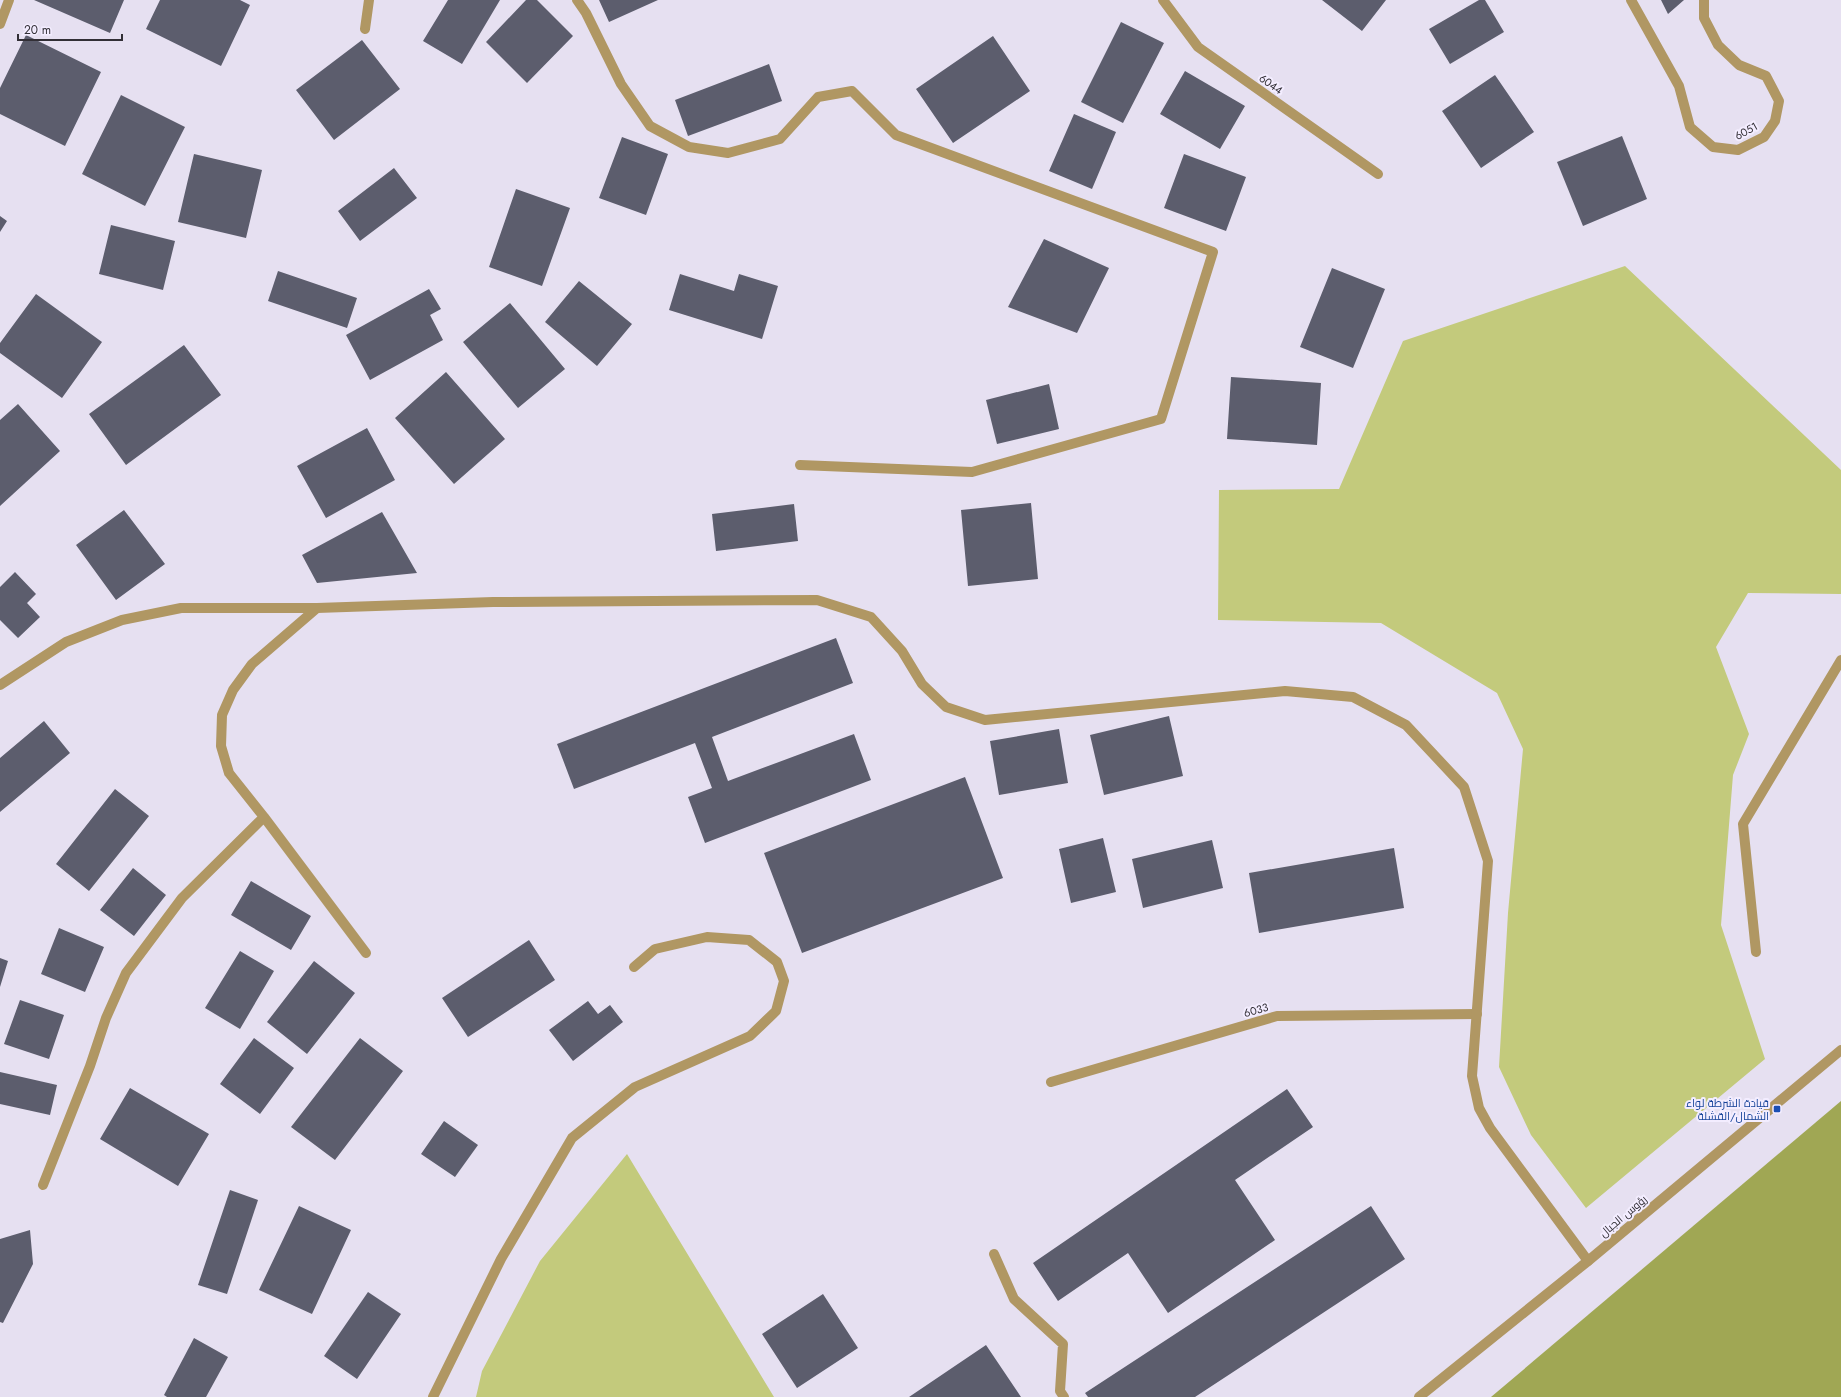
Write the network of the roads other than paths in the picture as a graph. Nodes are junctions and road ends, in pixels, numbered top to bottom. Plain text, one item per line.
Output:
1 (9, 0) edge
2 (369, 0) edge
3 (577, 0) edge
4 (1163, 0) edge
5 (1631, 0) edge
6 (1704, 0) edge
7 (0, 24) edge
8 (365, 29) dead end
9 (1378, 174) dead end
10 (800, 465) dead end
11 (317, 608) junction
12 (1841, 660) edge
13 (0, 685) edge
14 (264, 817) junction
15 (1756, 952) dead end
16 (366, 953) dead end
17 (634, 967) dead end
18 (1477, 1014) junction
19 (1841, 1050) edge
20 (1051, 1082) dead end
21 (43, 1185) dead end
22 (994, 1254) dead end
23 (1588, 1261) junction
24 (433, 1397) edge
25 (1064, 1397) edge
26 (1419, 1397) edge

1 - 7 street
2 - 8 street
3 - 10 street
4 - 9 street, 6044
5 - 6 street, 6051
11 - 13 street
11 - 14 street
11 - 18 street
12 - 15 street
14 - 16 street
14 - 21 street
17 - 24 street
18 - 20 street, 6033
18 - 23 street
19 - 23 street, رؤوس الجبال
22 - 25 street
23 - 26 street, رؤوس الجبال

